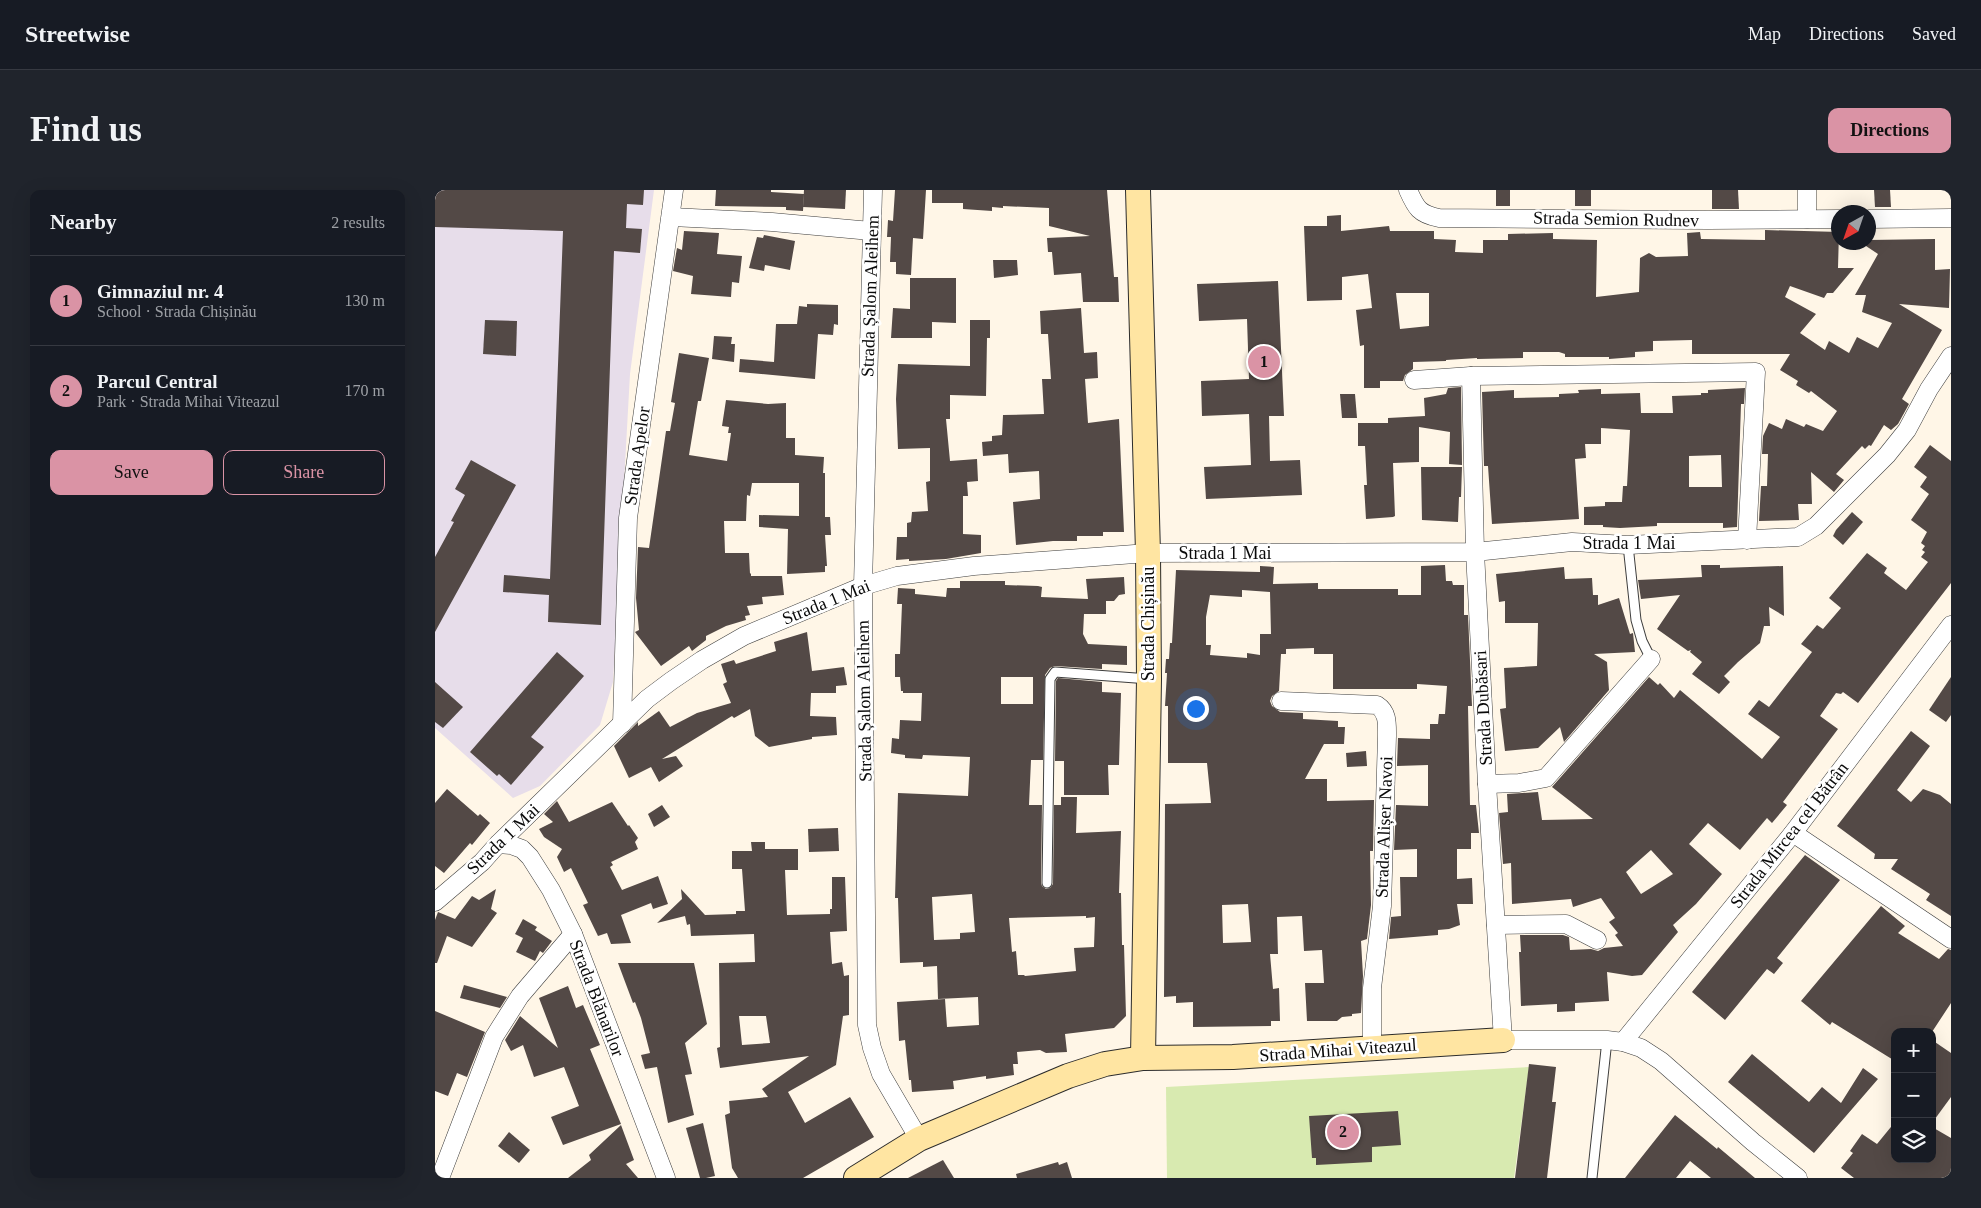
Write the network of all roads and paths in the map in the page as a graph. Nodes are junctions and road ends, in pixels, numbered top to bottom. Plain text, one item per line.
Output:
1 (674, 190) edge
2 (873, 190) edge
3 (1138, 190) edge
4 (1408, 190) edge
5 (1807, 190) edge
6 (671, 217) junction
7 (1951, 218) edge
8 (1807, 219) junction
9 (1831, 219) edge
10 (1876, 219) edge
11 (871, 231) junction
12 (1951, 356) edge
13 (1471, 376) junction
14 (1414, 380) dead end
15 (1747, 540) junction
16 (1628, 545) junction
17 (1475, 552) junction
18 (1148, 553) junction
19 (863, 586) junction
20 (1951, 625) edge
21 (1651, 659) joint
22 (1149, 679) junction
23 (1281, 701) dead end
24 (622, 724) junction
25 (1487, 784) junction
26 (1793, 833) junction
27 (498, 844) junction
28 (1047, 883) dead end
29 (435, 902) edge
30 (1496, 925) junction
31 (573, 934) junction
32 (1951, 939) edge
33 (1597, 940) dead end
34 (1503, 1040) junction
35 (1615, 1041) junction
36 (1372, 1048) junction
37 (1143, 1058) junction
38 (919, 1139) junction
39 (440, 1178) edge
40 (666, 1178) edge
41 (856, 1178) edge
42 (1592, 1178) edge
43 (1798, 1178) edge

1 - 6 street, Strada Apelor
2 - 11 street, Strada Șalom Aleihem
3 - 18 street, Strada Chișinău
4 - 8 street, Strada Semion Rudnev
5 - 8 street
6 - 11 street
6 - 24 street, Strada Apelor
7 - 10 street
8 - 9 street, Strada Semion Rudnev
11 - 19 street, Strada Șalom Aleihem
12 - 15 street, Strada 1 Mai
13 - 14 street
13 - 15 street
13 - 17 street, Strada Dubăsari
15 - 16 street, Strada 1 Mai
16 - 17 street, Strada 1 Mai
16 - 21 lane
17 - 18 street, Strada 1 Mai
17 - 25 street, Strada Dubăsari
18 - 19 street, Strada 1 Mai
18 - 22 street, Strada Chișinău
19 - 24 street, Strada 1 Mai
19 - 38 street, Strada Șalom Aleihem
20 - 26 street, Strada Mircea cel Bătrân
21 - 25 street
22 - 28 lane
22 - 37 street, Strada Chișinău
23 - 36 street, Strada Alișer Navoi
24 - 27 street, Strada 1 Mai
25 - 30 street, Strada Dubăsari
26 - 32 street
26 - 35 street, Strada Mircea cel Bătrân
27 - 29 street, Strada 1 Mai
27 - 31 street, Strada Blănarilor
30 - 33 street
30 - 34 street, Strada Dubăsari
31 - 39 street
31 - 40 street, Strada Blănarilor
34 - 35 street, Strada Mihai Viteazul
34 - 36 street, Strada Mihai Viteazul
35 - 42 lane
35 - 43 street, Strada Mihai Viteazul
36 - 37 street, Strada Mihai Viteazul
37 - 38 street, Strada Mihai Viteazul
38 - 41 street, Strada Mihai Viteazul

